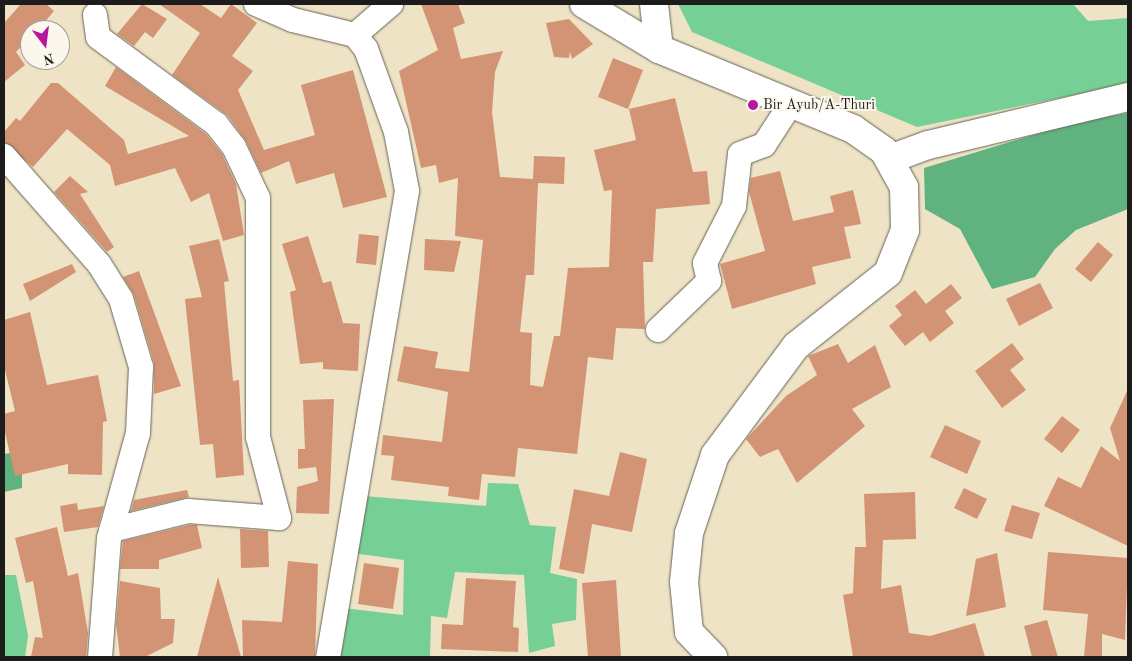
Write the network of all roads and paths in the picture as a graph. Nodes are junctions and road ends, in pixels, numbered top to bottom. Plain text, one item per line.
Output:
1 (256, 4) edge
2 (391, 4) edge
3 (584, 4) edge
4 (654, 4) edge
5 (95, 15) dead end
6 (355, 35) junction
7 (659, 49) junction
8 (1128, 97) edge
9 (792, 102) junction
10 (4, 156) edge
11 (890, 159) junction
12 (658, 330) dead end
13 (111, 530) junction
14 (100, 657) edge
15 (328, 657) edge
16 (713, 657) edge

1 - 6 street
2 - 6 street
3 - 7 street
4 - 7 street
5 - 13 street
6 - 15 street
7 - 9 street
8 - 11 street
9 - 11 street
9 - 12 street
10 - 13 street
11 - 16 street
13 - 14 street

